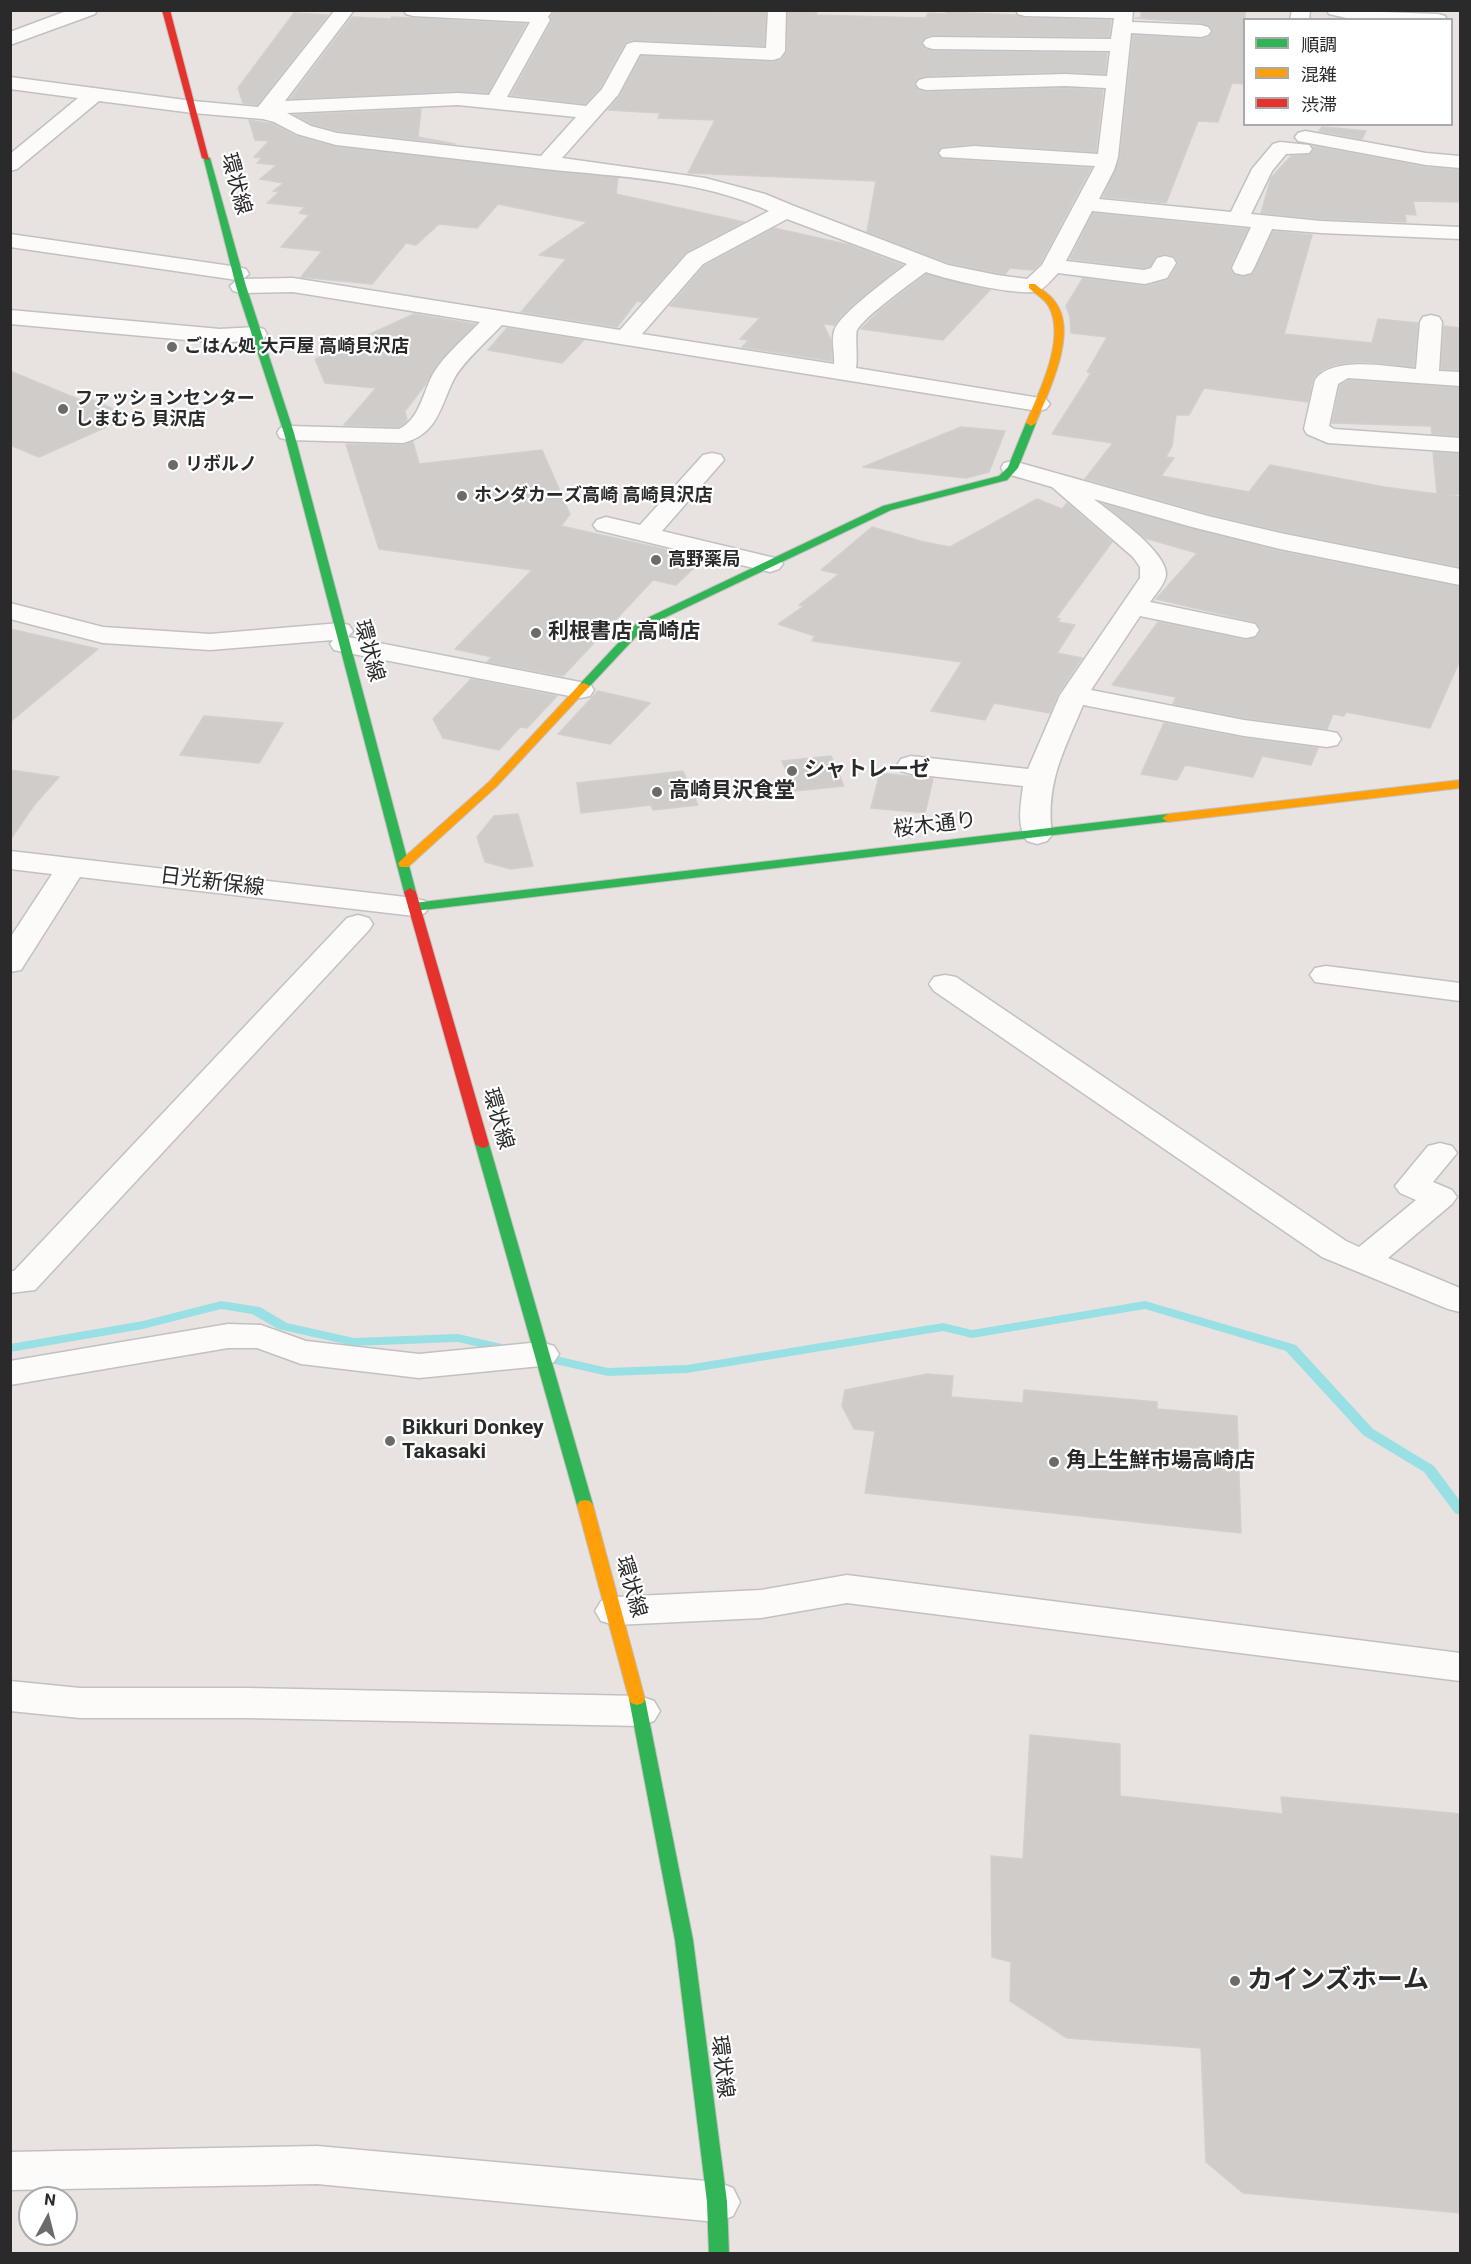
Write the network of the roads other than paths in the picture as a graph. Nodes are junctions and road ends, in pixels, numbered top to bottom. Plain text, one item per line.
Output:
1 (88, 10) edge
2 (166, 10) edge
3 (345, 10) edge
4 (413, 10) edge
5 (777, 10) edge
6 (1025, 10) edge
7 (1336, 10) edge
8 (542, 14) edge
9 (1380, 18) edge
10 (1122, 24) edge
11 (1201, 31) dead end
12 (10, 39) edge
13 (933, 43) dead end
14 (1116, 82) junction
15 (10, 83) edge
16 (926, 84) dead end
17 (96, 93) junction
18 (495, 101) junction
19 (193, 107) junction
20 (263, 113) junction
21 (592, 113) junction
22 (949, 153) dead end
23 (1107, 161) junction
24 (1461, 162) edge
25 (546, 163) junction
26 (10, 165) edge
27 (1086, 204) junction
28 (786, 211) junction
29 (1238, 219) junction
30 (1264, 222) junction
31 (1461, 233) edge
32 (10, 240) edge
33 (923, 263) junction
34 (1165, 263) dead end
35 (1052, 266) junction
36 (1243, 268) dead end
37 (240, 280) junction
38 (1032, 286) junction
39 (10, 317) edge
40 (495, 319) junction
41 (1431, 322) dead end
42 (256, 334) junction
43 (625, 339) junction
44 (844, 374) junction
45 (1427, 377) junction
46 (1461, 379) edge
47 (1038, 404) junction
48 (288, 433) junction
49 (1461, 445) edge
50 (712, 460) dead end
51 (1013, 468) junction
52 (1053, 479) junction
53 (606, 525) dead end
54 (645, 534) junction
55 (770, 564) junction
56 (1461, 577) edge
57 (1133, 607) junction
58 (10, 611) edge
59 (1246, 630) dead end
60 (342, 637) junction
61 (580, 690) junction
62 (1074, 695) junction
63 (1328, 739) dead end
64 (911, 765) dead end
65 (1039, 779) junction
66 (1461, 784) edge
67 (1037, 835) junction
68 (10, 860) edge
69 (404, 864) junction
70 (72, 866) junction
71 (414, 907) junction
72 (357, 924) dead end
73 (10, 963) edge
74 (1326, 975) dead end
75 (945, 984) dead end
76 (1461, 992) edge
77 (1440, 1153) dead end
78 (1450, 1201) edge
79 (1363, 1261) junction
80 (10, 1282) edge
81 (1461, 1301) edge
82 (541, 1354) junction
83 (10, 1373) edge
84 (615, 1611) junction
85 (1461, 1667) edge
86 (10, 1696) edge
87 (640, 1711) junction
88 (10, 2171) edge
89 (717, 2202) junction
90 (719, 2253) edge

1 - 12 street
2 - 19 street, 環状線
3 - 20 street
4 - 8 street
5 - 21 street
6 - 10 street
7 - 9 street
8 - 18 street
10 - 11 street
10 - 13 street
10 - 14 street
14 - 16 street
14 - 23 street
15 - 17 street
17 - 19 street
17 - 26 street
18 - 20 street
18 - 21 street
19 - 20 street
19 - 37 street, 環状線
20 - 25 street
21 - 25 street
22 - 23 street
23 - 27 street
24 - 29 street
25 - 28 street
27 - 29 street
27 - 35 street
28 - 33 street
28 - 43 street
29 - 30 street
30 - 31 street
30 - 36 street
32 - 37 street
33 - 38 street
33 - 44 street
34 - 35 street
35 - 38 street
37 - 40 street
37 - 42 street, 環状線
38 - 47 street
39 - 42 street
40 - 43 street
40 - 48 street
41 - 45 street
42 - 48 street, 環状線
43 - 44 street
44 - 47 street
45 - 46 street
45 - 49 street
47 - 51 street
48 - 60 street, 環状線
50 - 54 street
51 - 52 street
51 - 55 street
52 - 56 street
52 - 57 street
53 - 54 street
54 - 55 street
55 - 61 street
57 - 59 street
57 - 62 street
58 - 60 street
60 - 61 street
60 - 69 street, 環状線
61 - 69 street
62 - 63 street
62 - 65 street
64 - 65 street
65 - 67 street
66 - 67 street, 桜木通り
67 - 71 street, 桜木通り
68 - 70 street, 日光新保線
69 - 71 street, 環状線
70 - 71 street, 日光新保線
70 - 73 street
71 - 82 street, 環状線
72 - 80 street
74 - 76 street
75 - 79 street
77 - 78 street
78 - 79 street
79 - 81 street
82 - 83 street
82 - 84 street, 環状線
84 - 85 street
84 - 87 street, 環状線
86 - 87 street
87 - 89 street, 環状線
88 - 89 street
89 - 90 street, 環状線

